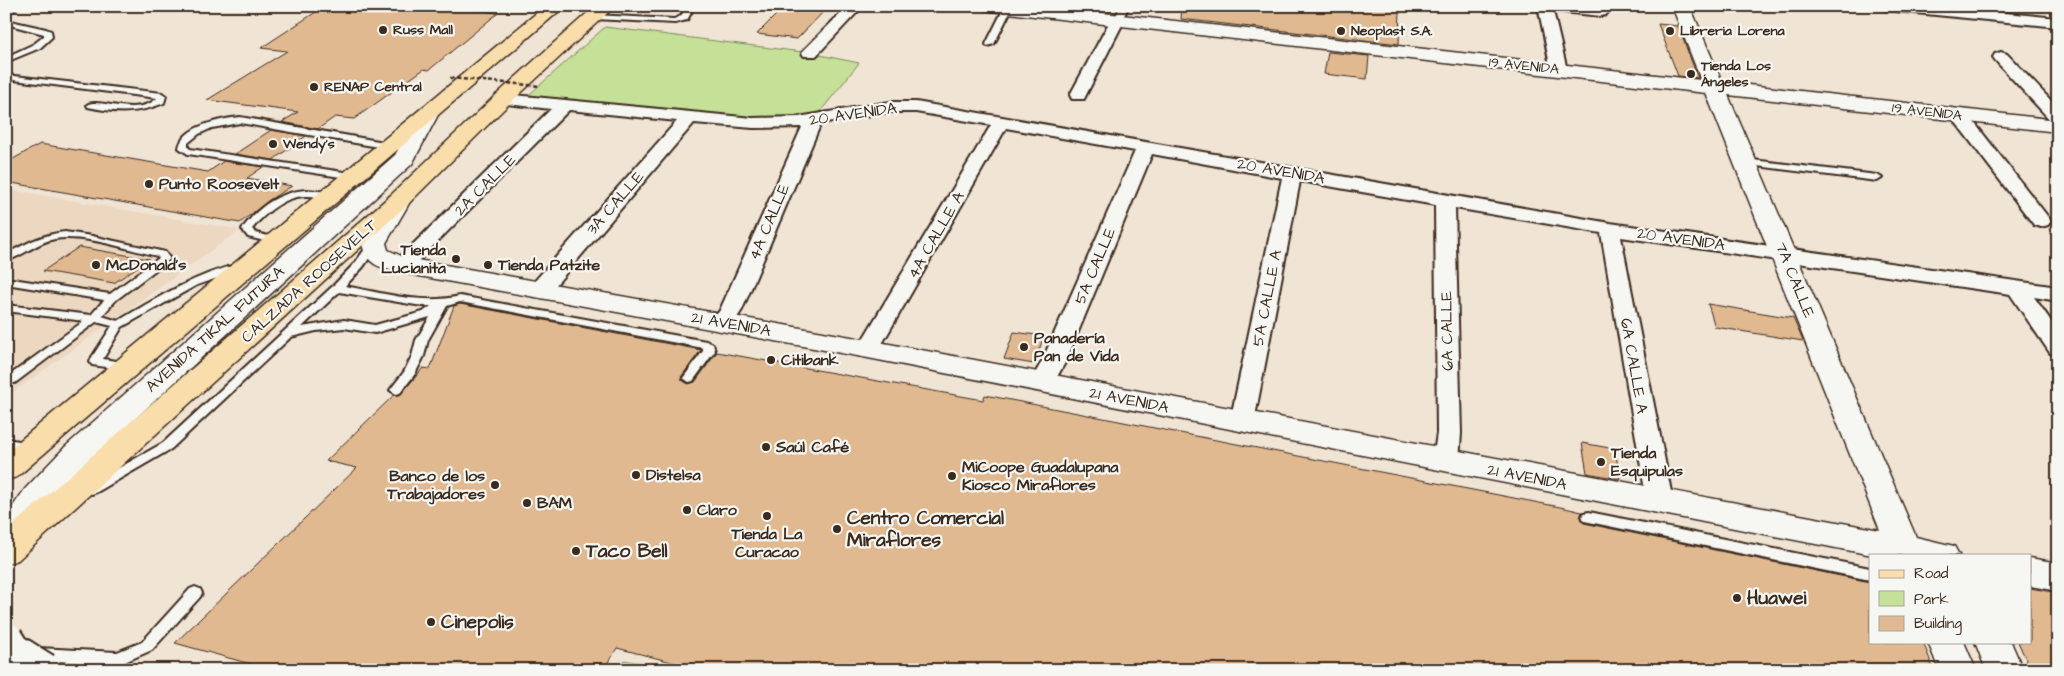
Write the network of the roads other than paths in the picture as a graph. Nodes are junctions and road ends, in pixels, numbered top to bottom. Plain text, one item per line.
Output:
1 (556, 6) edge
2 (670, 6) edge
3 (856, 6) edge
4 (1546, 6) edge
5 (1550, 6) edge
6 (1681, 6) edge
7 (1885, 6) edge
8 (1011, 8) edge
9 (600, 12) edge
10 (1601, 12) dead end
11 (1121, 14) edge
12 (6, 22) edge
13 (2058, 23) edge
14 (990, 44) dead end
15 (810, 53) dead end
16 (2001, 57) dead end
17 (9, 58) edge
18 (1559, 70) junction
19 (6, 77) edge
20 (1716, 87) junction
21 (1078, 95) dead end
22 (503, 99) junction
23 (91, 105) dead end
24 (565, 105) junction
25 (1960, 116) junction
26 (689, 118) junction
27 (2058, 118) edge
28 (813, 121) junction
29 (1002, 121) junction
30 (2058, 126) edge
31 (1146, 147) junction
32 (397, 152) junction
33 (1744, 162) junction
34 (1292, 173) junction
35 (354, 176) junction
36 (1877, 178) dead end
37 (399, 200) junction
38 (1445, 202) junction
39 (2041, 221) dead end
40 (1610, 229) junction
41 (374, 243) junction
42 (1784, 253) junction
43 (6, 258) edge
44 (248, 265) junction
45 (403, 265) junction
46 (6, 281) edge
47 (338, 288) junction
48 (541, 288) junction
49 (2018, 289) junction
50 (2058, 294) edge
51 (112, 298) junction
52 (444, 302) junction
53 (6, 308) edge
54 (92, 320) junction
55 (723, 322) junction
56 (118, 324) junction
57 (288, 334) junction
58 (2058, 348) edge
59 (868, 349) junction
60 (128, 367) junction
61 (688, 378) dead end
62 (11, 380) dead end
63 (1042, 383) junction
64 (396, 390) dead end
65 (1242, 422) junction
66 (6, 443) edge
67 (33, 446) junction
68 (1446, 461) junction
69 (6, 469) edge
70 (1660, 502) junction
71 (53, 510) junction
72 (1589, 517) dead end
73 (6, 550) edge
74 (1906, 551) edge
75 (1933, 554) edge
76 (2032, 572) edge
77 (1869, 574) edge
78 (2058, 577) edge
79 (195, 593) dead end
80 (6, 639) edge
81 (1947, 644) edge
82 (1994, 644) edge
83 (6, 651) edge
84 (45, 670) edge
85 (1958, 670) edge
86 (2005, 670) edge

1 - 32 highway
2 - 9 lane
3 - 15 street
4 - 18 street
5 - 10 street
6 - 20 street, 7A CALLE
7 - 13 street
8 - 11 street, 19 AVENIDA
8 - 14 lane
9 - 22 highway, CALZADA ROOSEVELT
11 - 18 street, 19 AVENIDA
11 - 21 street
12 - 17 lane
16 - 27 street
18 - 20 street, 19 AVENIDA
19 - 23 lane
20 - 25 street, 19 AVENIDA
20 - 33 street, 7A CALLE
22 - 24 street, 20 AVENIDA
22 - 37 highway, CALZADA ROOSEVELT
24 - 26 street, 20 AVENIDA
24 - 45 street, 2A CALLE
25 - 30 street, 19 AVENIDA
25 - 39 street
26 - 28 street, 20 AVENIDA
26 - 48 street, 3A CALLE
28 - 29 street, 20 AVENIDA
28 - 55 street, 4A CALLE
29 - 31 street, 20 AVENIDA
29 - 59 street, 4A CALLE A
31 - 34 street, 20 AVENIDA
31 - 63 street, 5A CALLE
32 - 35 highway
32 - 35 lane
32 - 73 street, AVENIDA TIKAL FUTURA
33 - 36 lane
33 - 42 street, 7A CALLE
34 - 38 street, 20 AVENIDA
34 - 65 street, 5A CALLE A
35 - 44 highway
37 - 41 street
37 - 71 highway, CALZADA ROOSEVELT
38 - 40 street, 20 AVENIDA
38 - 68 street, 6A CALLE
40 - 42 street, 20 AVENIDA
40 - 70 street, 6A CALLE A
41 - 45 street, 21 AVENIDA
41 - 47 lane
42 - 49 street, 20 AVENIDA
42 - 74 street, 7A CALLE
43 - 51 lane
44 - 56 lane
44 - 60 highway
45 - 48 street, 21 AVENIDA
46 - 51 lane
47 - 52 lane
47 - 57 lane
48 - 55 street, 21 AVENIDA
49 - 50 street, 20 AVENIDA
49 - 58 street
51 - 54 lane
52 - 57 lane
52 - 61 lane
52 - 64 lane
53 - 54 lane
54 - 56 lane
54 - 62 lane
55 - 59 street, 21 AVENIDA
56 - 60 lane
57 - 71 lane
59 - 63 street, 21 AVENIDA
60 - 67 highway
63 - 65 street, 21 AVENIDA
65 - 68 street, 21 AVENIDA
66 - 67 lane
67 - 69 highway
68 - 70 street, 21 AVENIDA
70 - 74 street, 21 AVENIDA
71 - 73 highway, CALZADA ROOSEVELT
72 - 77 lane
74 - 75 street, 21 AVENIDA
76 - 78 street
79 - 83 lane
80 - 84 street, bridge
81 - 85 street
82 - 86 street

